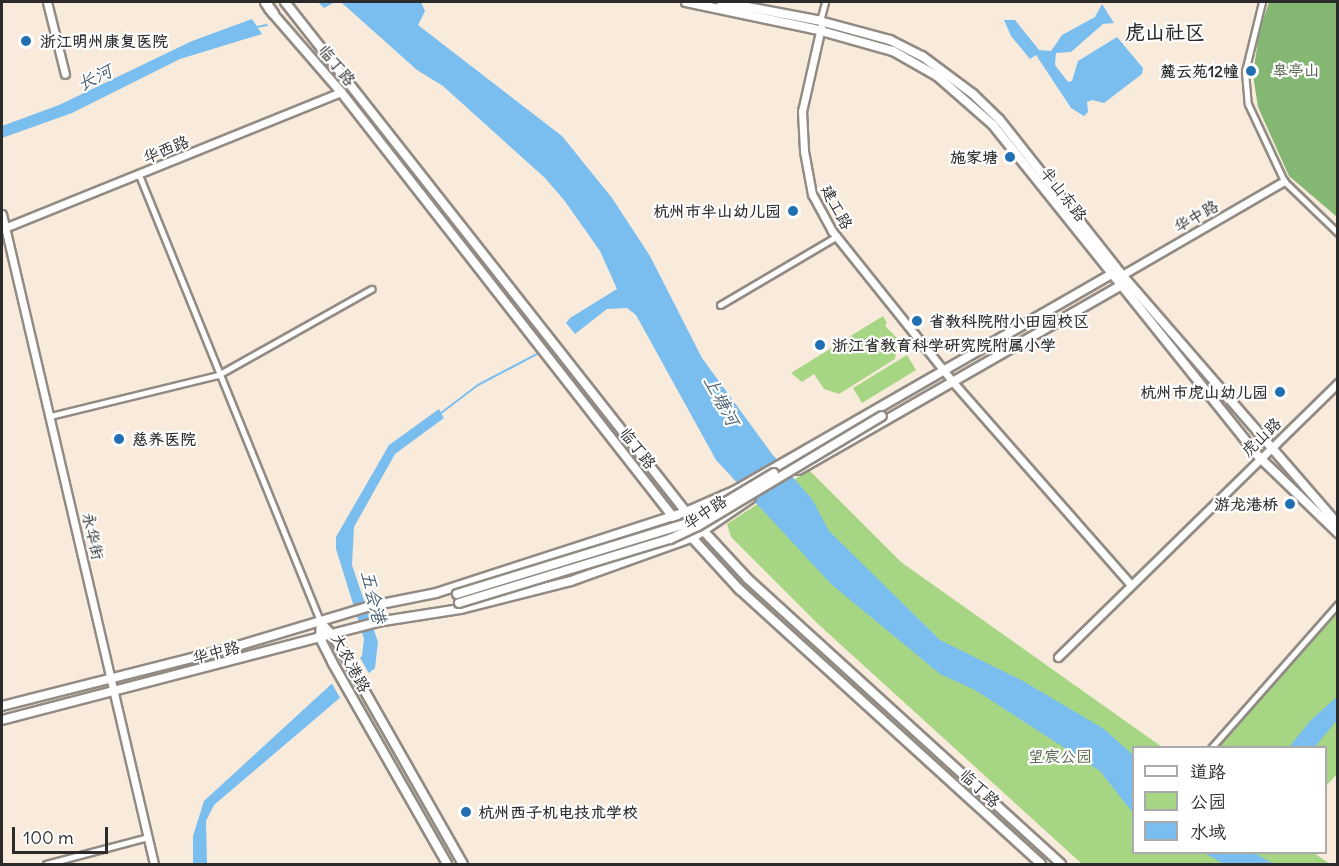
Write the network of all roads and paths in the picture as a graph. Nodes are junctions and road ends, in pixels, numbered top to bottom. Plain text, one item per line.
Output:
1 (47, 2) edge
2 (264, 2) edge
3 (285, 2) edge
4 (686, 2) edge
5 (721, 2) edge
6 (825, 2) edge
7 (1262, 2) edge
8 (273, 13) joint
9 (820, 21) junction
10 (821, 30) junction
11 (65, 75) dead end
12 (341, 92) junction
13 (139, 175) junction
14 (1284, 181) junction
15 (2, 214) edge
16 (3, 229) edge
17 (1338, 232) edge
18 (837, 236) junction
19 (1110, 275) junction
20 (1122, 275) junction
21 (1120, 286) junction
22 (371, 290) dead end
23 (720, 305) dead end
24 (944, 371) junction
25 (219, 374) junction
26 (952, 381) junction
27 (926, 382) junction
28 (1338, 383) edge
29 (932, 393) junction
30 (881, 414) junction
31 (50, 416) junction
32 (1269, 447) junction
33 (1259, 458) junction
34 (686, 512) junction
35 (673, 517) junction
36 (1338, 524) edge
37 (706, 532) junction
38 (1338, 533) edge
39 (694, 537) junction
40 (1131, 585) junction
41 (436, 593) junction
42 (458, 598) junction
43 (1338, 604) edge
44 (437, 612) junction
45 (321, 623) junction
46 (334, 637) junction
47 (320, 638) junction
48 (1059, 657) dead end
49 (112, 679) junction
50 (116, 692) junction
51 (2, 706) edge
52 (2, 720) edge
53 (1212, 746) edge
54 (148, 837) junction
55 (46, 864) edge
56 (154, 864) edge
57 (447, 864) edge
58 (463, 864) edge
59 (1041, 864) edge
60 (1061, 864) edge

1 - 11 street
2 - 8 highway
3 - 34 main road, 临丁路
4 - 10 main road, 半山东路
5 - 9 main road, 半山东路
6 - 9 street
7 - 14 street
8 - 12 main road, 临丁路
9 - 10 street, 建工路
9 - 20 main road, 半山东路
10 - 18 street, 建工路
10 - 19 main road, 半山东路
12 - 13 street, 华西路
12 - 35 main road, 临丁路
13 - 16 street, 华西路
13 - 25 street
14 - 17 street
14 - 20 street, 华中路
15 - 16 street, 永华街
16 - 31 street, 永华街
18 - 23 street
18 - 24 street, 建工路
19 - 20 main road
19 - 21 main road, 半山东路
19 - 24 main road, 华中路
20 - 21 main road
20 - 32 main road, 半山东路
21 - 26 main road, 华中路
21 - 33 main road, 半山东路
22 - 25 street
24 - 26 street, 建工路
24 - 27 main road, 华中路
25 - 31 street
25 - 45 street
26 - 29 main road, 华中路
26 - 40 street
27 - 30 main road, 华中路
27 - 34 main road, 华中路, bridge
28 - 32 street, 虎山路
29 - 30 main road, 华中路
29 - 37 main road, 华中路, bridge
30 - 42 main road, 华中路, bridge
31 - 49 street, 永华街
32 - 33 street, 虎山路
32 - 36 main road, 半山东路
33 - 38 main road, 半山东路
33 - 40 street, 虎山路
34 - 35 main road, 华中路
34 - 37 main road, 临丁路
35 - 39 main road, 临丁路
35 - 41 main road, 华中路
37 - 39 main road, 华中路
37 - 60 main road, 临丁路
39 - 44 main road, 华中路
39 - 59 main road, 临丁路
40 - 48 street
41 - 42 main road, 华中路
41 - 45 main road, 华中路
42 - 44 main road, 华中路
43 - 53 street
44 - 46 main road, 华中路
45 - 46 main road, 大农港路
45 - 47 main road, 大农港路
45 - 49 main road, 华中路
46 - 47 main road, 华中路
46 - 58 main road, 大农港路
47 - 50 main road, 华中路
47 - 57 main road, 大农港路
49 - 50 street, 永华街
49 - 51 main road, 华中路
50 - 52 main road, 华中路
50 - 54 street, 永华街
54 - 55 street
54 - 56 street, 永华街

